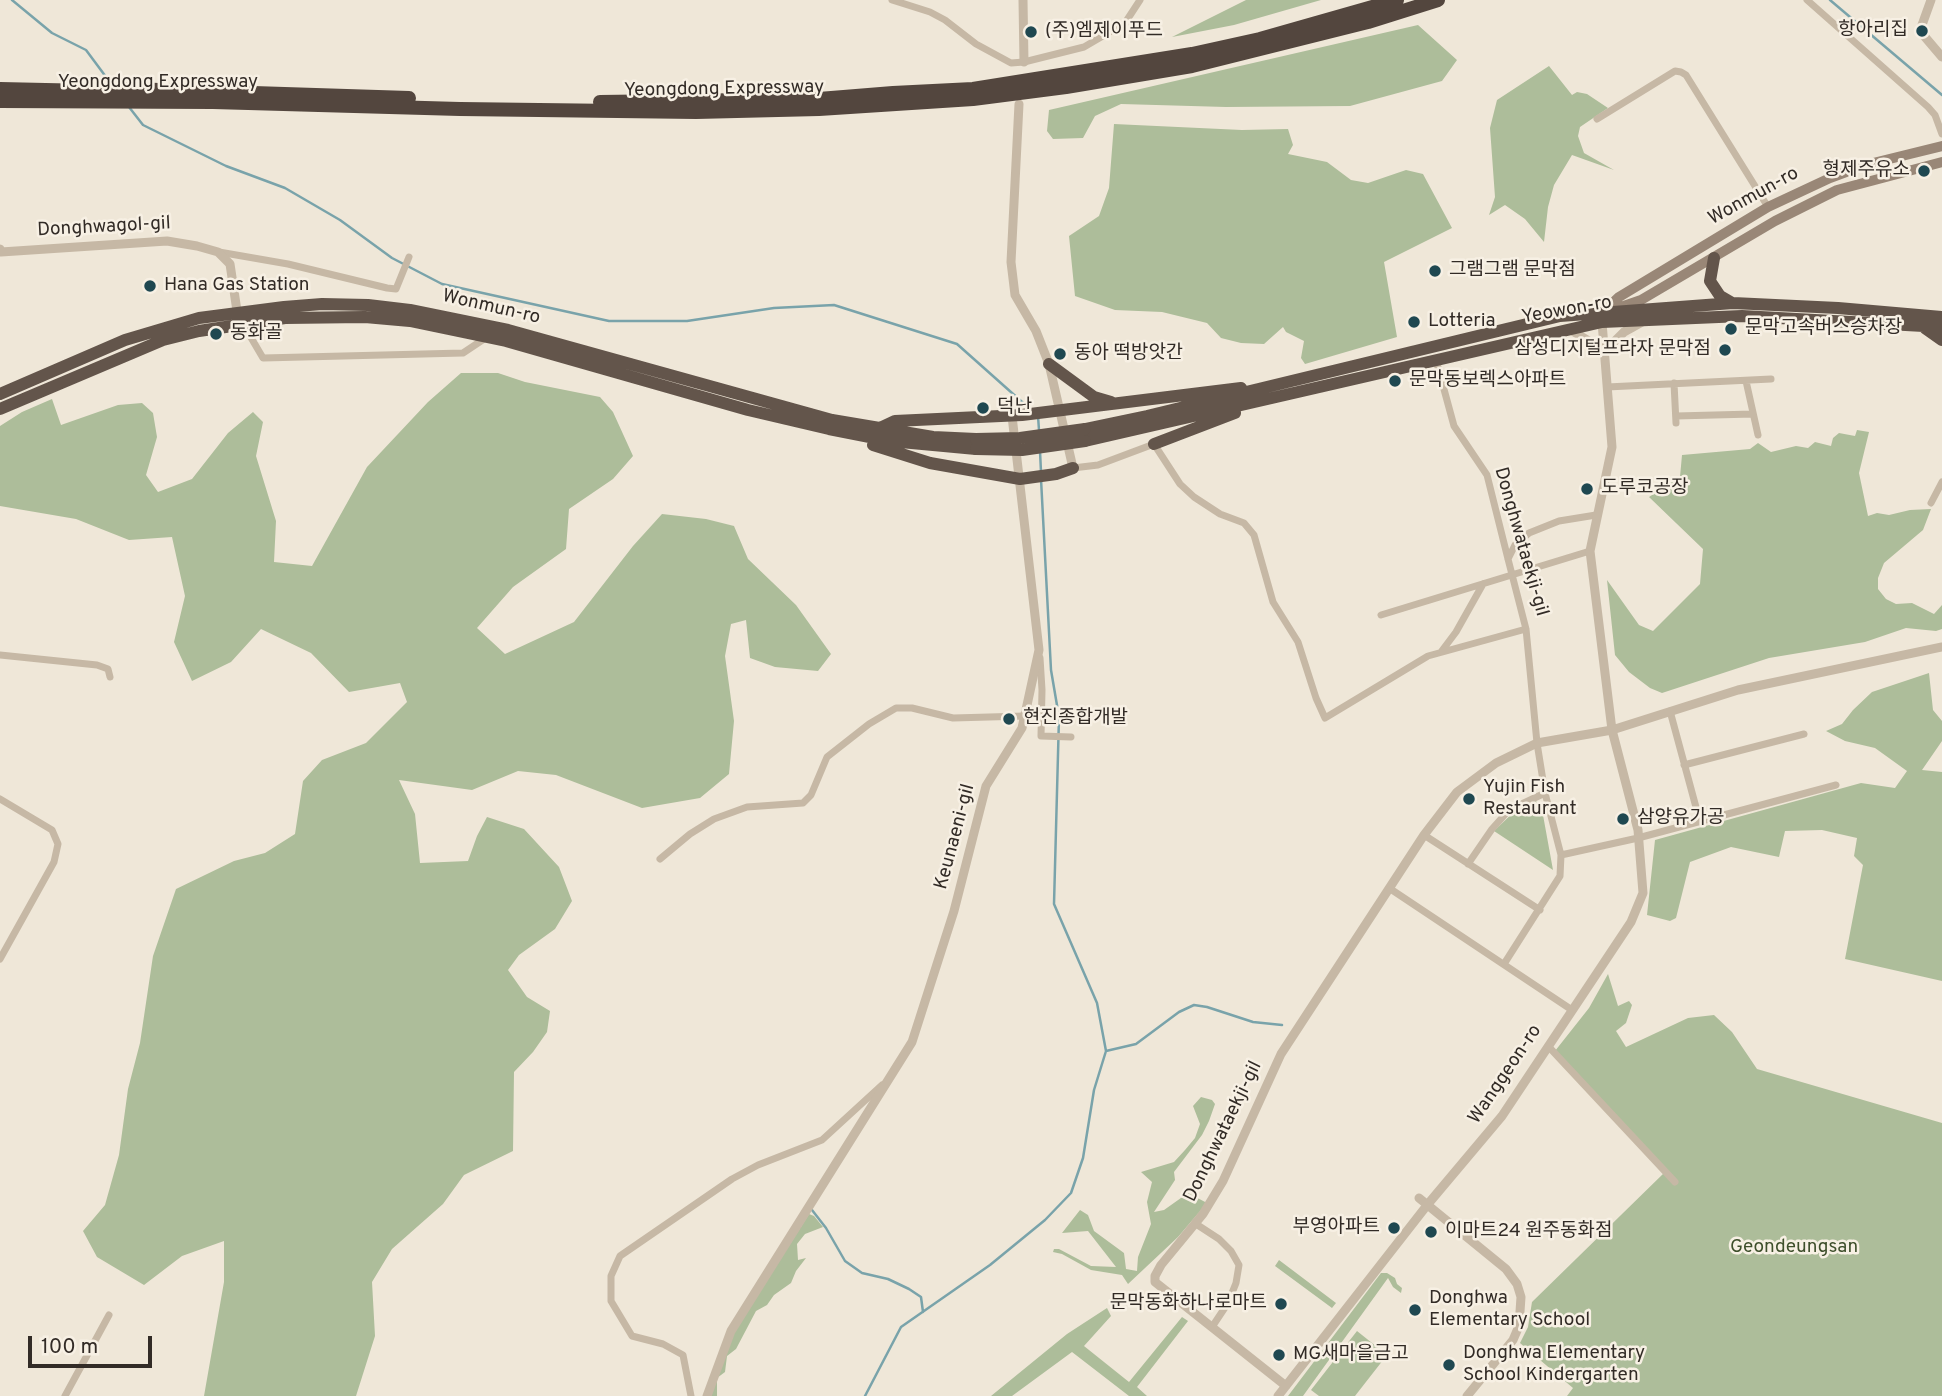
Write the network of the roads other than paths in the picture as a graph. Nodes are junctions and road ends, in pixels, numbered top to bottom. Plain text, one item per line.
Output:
1 (892, 0) edge
2 (1023, 0) edge
3 (1140, 0) edge
4 (1397, 0) edge
5 (1437, 0) edge
6 (1807, 0) edge
7 (1931, 0) edge
8 (1942, 57) edge
9 (1024, 62) junction
10 (0, 89) edge
11 (132, 96) junction
12 (94, 97) junction
13 (0, 101) edge
14 (1019, 104) dead end
15 (1597, 119) dead end
16 (1942, 134) edge
17 (1942, 146) edge
18 (1942, 162) edge
19 (1768, 207) junction
20 (1775, 220) junction
21 (0, 251) edge
22 (218, 252) junction
23 (1714, 258) junction
24 (409, 259) dead end
25 (1732, 303) junction
26 (240, 317) junction
27 (1942, 317) edge
28 (1601, 318) junction
29 (1647, 319) junction
30 (1462, 325) dead end
31 (1918, 325) junction
32 (1942, 327) edge
33 (1569, 329) junction
34 (487, 337) junction
35 (1942, 340) edge
36 (1453, 342) junction
37 (1432, 347) junction
38 (1603, 353) junction
39 (1436, 360) junction
40 (1049, 364) junction
41 (1771, 379) dead end
42 (1746, 381) junction
43 (1674, 383) junction
44 (1607, 387) junction
45 (0, 394) edge
46 (1259, 396) junction
47 (1118, 404) junction
48 (0, 409) edge
49 (1061, 411) junction
50 (1753, 414) junction
51 (1017, 415) junction
52 (830, 429) junction
53 (877, 429) junction
54 (1758, 435) dead end
55 (976, 444) junction
56 (1154, 444) junction
57 (1073, 468) junction
58 (1024, 478) junction
59 (1942, 482) edge
60 (1931, 503) dead end
61 (1596, 515) junction
62 (1590, 551) junction
63 (1508, 559) junction
64 (1512, 575) junction
65 (1483, 584) junction
66 (1381, 615) dead end
67 (1526, 629) junction
68 (1942, 647) edge
69 (1039, 650) junction
70 (1441, 652) junction
71 (0, 655) edge
72 (110, 677) dead end
73 (1670, 711) junction
74 (1025, 716) junction
75 (1612, 730) junction
76 (1804, 734) dead end
77 (1069, 737) dead end
78 (1537, 743) junction
79 (1685, 765) junction
80 (1836, 785) dead end
81 (1545, 793) junction
82 (0, 799) edge
83 (1700, 822) junction
84 (1424, 835) junction
85 (1638, 838) junction
86 (1561, 855) junction
87 (660, 859) dead end
88 (1468, 864) junction
89 (1389, 888) junction
90 (1540, 910) junction
91 (0, 959) edge
92 (1504, 964) junction
93 (1572, 1010) junction
94 (1548, 1046) junction
95 (890, 1077) junction
96 (1675, 1182) dead end
97 (1419, 1198) dead end
98 (1428, 1204) junction
99 (1196, 1224) junction
100 (109, 1315) dead end
101 (1212, 1327) junction
102 (1286, 1385) junction
103 (65, 1396) edge
104 (691, 1396) edge
105 (707, 1396) edge
106 (1278, 1396) edge
107 (1467, 1396) edge

1 - 9 street
2 - 9 street
3 - 9 street
4 - 11 highway, Yeongdong Expressway
5 - 11 highway, Yeongdong Expressway
6 - 16 street
7 - 8 street
10 - 12 highway, Yeongdong Expressway
11 - 12 highway, Yeongdong Expressway
12 - 13 highway, Yeongdong Expressway
14 - 40 street
15 - 19 street
17 - 19 main road, Wonmun-ro
18 - 20 main road, Wonmun-ro
19 - 20 main road
19 - 28 main road, Wonmun-ro
20 - 23 main road, Wonmun-ro
21 - 22 street, Donghwagol-gil
22 - 24 street
22 - 26 street
23 - 25 highway
23 - 28 main road, Wonmun-ro
25 - 27 highway, Yeowon-ro
25 - 28 highway, Yeowon-ro
26 - 34 highway, Wonmun-ro
26 - 34 street
26 - 45 highway, Wonmun-ro
26 - 48 highway, Wonmun-ro
26 - 53 highway, Wonmun-ro
28 - 29 highway, Yeowon-ro
28 - 33 highway, Yeowon-ro
28 - 36 highway, Yeowon-ro
28 - 38 street, Wanggeon-ro
29 - 31 highway, Yeowon-ro
29 - 38 street
30 - 36 highway
31 - 32 highway, Yeowon-ro
31 - 35 highway
33 - 38 street
33 - 39 highway, Yeowon-ro
34 - 52 highway, Wonmun-ro
36 - 37 highway, Yeowon-ro
37 - 39 highway
37 - 46 highway, Yeowon-ro
38 - 44 street, Wanggeon-ro
39 - 46 highway, Yeowon-ro
39 - 63 street, Donghwataekji-gil
40 - 47 highway
40 - 49 street
41 - 42 street
42 - 43 street
42 - 50 street
43 - 44 street
43 - 50 street
44 - 61 street, Wanggeon-ro
46 - 47 highway
46 - 55 highway, Yeowon-ro, bridge
46 - 56 highway
47 - 49 highway
49 - 51 highway
49 - 57 street
50 - 54 street
51 - 53 highway
51 - 58 street, Keunaeni-gil
52 - 55 highway, Wonmun-ro
52 - 58 highway
53 - 55 highway, Wonmun-ro
56 - 57 street
56 - 70 street
57 - 58 highway
58 - 69 street, Keunaeni-gil
59 - 60 street
61 - 62 street, Wanggeon-ro
61 - 63 street
62 - 64 street
62 - 75 street, Wanggeon-ro
63 - 64 street, Donghwataekji-gil
64 - 65 street
64 - 67 street, Donghwataekji-gil
65 - 66 street
65 - 70 street
67 - 70 street
67 - 78 street, Donghwataekji-gil
68 - 73 street
69 - 74 street, Keunaeni-gil
69 - 77 street
71 - 72 street
73 - 75 street
73 - 79 street
74 - 87 street
74 - 95 street, Keunaeni-gil
75 - 78 street, Donghwataekji-gil
75 - 85 street, Wanggeon-ro
76 - 79 street
78 - 81 street, Donghwataekji-gil
78 - 84 street, Donghwataekji-gil
79 - 83 street
80 - 83 street
81 - 86 street, Donghwataekji-gil
81 - 88 street
82 - 91 street
83 - 85 street
84 - 88 street
84 - 89 street, Donghwataekji-gil
85 - 86 street
85 - 93 street, Wanggeon-ro
86 - 90 street, Donghwataekji-gil
88 - 90 street
89 - 92 street
89 - 99 street, Donghwataekji-gil
90 - 92 street, Donghwataekji-gil
92 - 93 street
93 - 94 street, Wanggeon-ro
94 - 96 street
94 - 98 street, Wanggeon-ro
95 - 104 street, Keunaeni-gil
95 - 105 street, Keunaeni-gil
97 - 98 street
98 - 102 street, Wanggeon-ro
98 - 107 street
99 - 101 street
99 - 101 street, Donghwataekji-gil
100 - 103 street
101 - 102 street, Donghwataekji-gil
102 - 106 street, Wanggeon-ro

